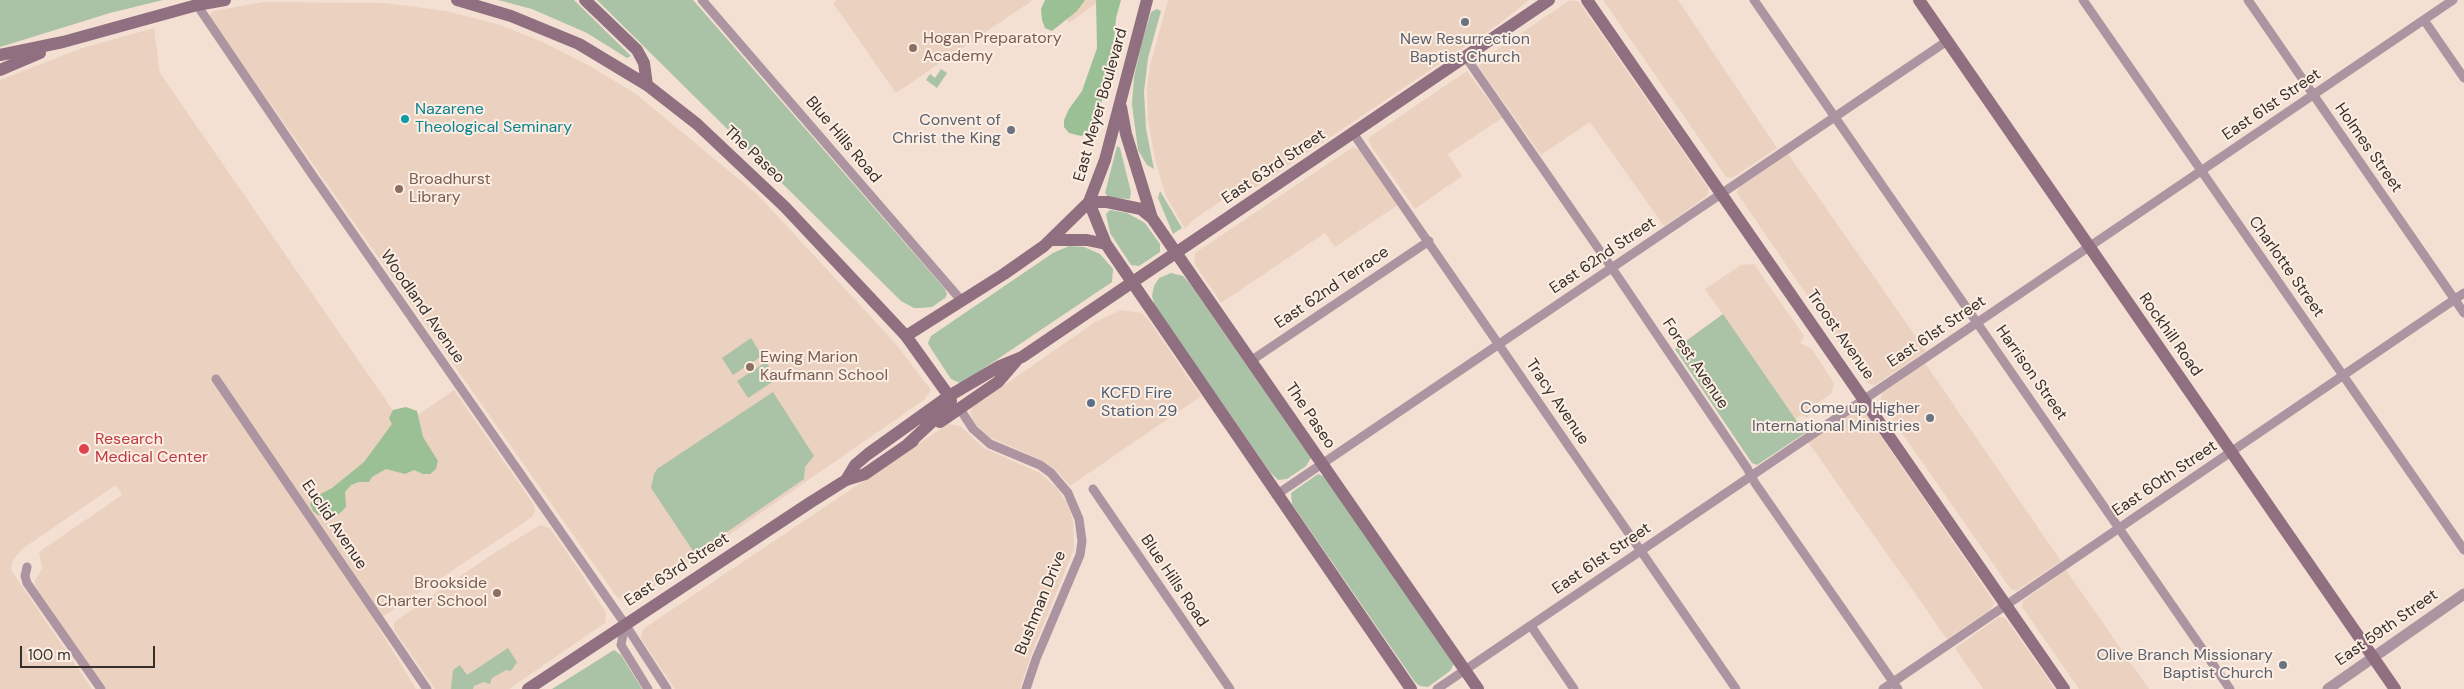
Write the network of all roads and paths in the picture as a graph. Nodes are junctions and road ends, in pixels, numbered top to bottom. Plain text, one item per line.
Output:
1 (225, 0) edge
2 (457, 0) edge
3 (585, 0) edge
4 (702, 0) edge
5 (1147, 0) edge
6 (1549, 0) edge
7 (1587, 0) edge
8 (1754, 0) edge
9 (1919, 0) edge
10 (2083, 0) edge
11 (2248, 0) edge
12 (2453, 0) edge
13 (197, 5) junction
14 (2424, 20) junction
15 (1947, 41) junction
16 (63, 42) junction
17 (0, 55) edge
18 (1465, 56) junction
19 (0, 70) edge
20 (2464, 78) edge
21 (647, 85) junction
22 (2313, 95) junction
23 (1120, 104) junction
24 (1835, 116) junction
25 (1353, 132) junction
26 (2201, 171) junction
27 (1722, 194) junction
28 (1089, 202) junction
29 (1152, 218) junction
30 (1051, 240) junction
31 (1429, 241) junction
32 (1106, 244) junction
33 (2089, 246) junction
34 (1177, 252) junction
35 (1612, 268) junction
36 (1132, 283) junction
37 (2464, 294) edge
38 (961, 300) junction
39 (2455, 300) junction
40 (2464, 312) edge
41 (1978, 322) junction
42 (906, 336) junction
43 (1500, 344) junction
44 (1017, 360) junction
45 (1252, 360) junction
46 (1000, 366) junction
47 (2343, 376) junction
48 (216, 379) dead end
49 (949, 396) junction
50 (1864, 399) junction
51 (960, 409) junction
52 (907, 444) junction
53 (2232, 452) junction
54 (1323, 464) junction
55 (1751, 476) junction
56 (846, 480) junction
57 (1093, 489) dead end
58 (1276, 495) junction
59 (2120, 528) junction
60 (2464, 550) edge
61 (1641, 551) junction
62 (27, 567) dead end
63 (2464, 594) edge
64 (2007, 605) junction
65 (625, 624) junction
66 (1531, 626) junction
67 (2373, 658) junction
68 (1465, 670) junction
69 (1895, 686) edge
70 (101, 689) edge
71 (427, 689) edge
72 (528, 689) edge
73 (648, 689) edge
74 (667, 689) edge
75 (1026, 689) edge
76 (1230, 689) edge
77 (1411, 689) edge
78 (1437, 689) edge
79 (1478, 689) edge
80 (1574, 689) edge
81 (1736, 689) edge
82 (1883, 689) edge
83 (2064, 689) edge
84 (2230, 689) edge
85 (2328, 689) edge
86 (2394, 689) edge

1 - 13 main road
2 - 21 main road
3 - 21 main road
4 - 38 street, Blue Hills Road
5 - 23 main road, East Meyer Boulevard
6 - 18 main road, East 63rd Street
7 - 27 main road, Troost Avenue
8 - 24 street, Harrison Street
9 - 15 main road, Rockhill Road
10 - 26 street, Charlotte Street
11 - 22 street, Holmes Street
12 - 14 street, East 61st Street
13 - 16 main road
13 - 65 street, Woodland Avenue
14 - 20 street
14 - 22 street, East 61st Street
15 - 24 street, East 62nd Street
15 - 33 main road, Rockhill Road
16 - 17 main road
16 - 19 main road
18 - 25 main road, East 63rd Street
18 - 35 street, Forest Avenue
21 - 42 main road, The Paseo
22 - 26 street, East 61st Street
22 - 39 street, Holmes Street
23 - 28 main road, East Meyer Boulevard
23 - 29 main road
24 - 27 street, East 62nd Street
24 - 41 street, Harrison Street
25 - 31 street, Tracy Avenue
25 - 34 main road, East 63rd Street
26 - 33 street, East 61st Street
26 - 47 street, Charlotte Street
27 - 35 street, East 62nd Street
27 - 50 main road, Troost Avenue
28 - 29 main road, The Paseo
28 - 30 main road, East Meyer Boulevard
28 - 32 main road
29 - 34 main road, The Paseo
30 - 32 main road
30 - 38 main road, East Meyer Boulevard
31 - 43 street, Tracy Avenue
31 - 45 street, East 62nd Terrace
32 - 36 main road
33 - 41 street, East 61st Street
33 - 53 main road, Rockhill Road
34 - 36 main road, East 63rd Street
34 - 45 main road, The Paseo
35 - 43 street, East 62nd Street
35 - 55 street, Forest Avenue
36 - 44 main road, East 63rd Street
36 - 58 main road
37 - 39 street, East 60th Street
38 - 42 main road, East Meyer Boulevard
39 - 40 street, Holmes Street
39 - 47 street, East 60th Street
41 - 50 street, East 61st Street
41 - 59 street, Harrison Street
42 - 49 main road
43 - 54 street, East 62nd Street
43 - 61 street, Tracy Avenue
44 - 46 main road, East 63rd Street
44 - 51 main road, East 63rd Street
45 - 54 main road, The Paseo
46 - 49 main road, East 63rd Street
46 - 51 main road
47 - 53 street, East 60th Street
47 - 60 street, Charlotte Street
48 - 71 street, Euclid Avenue
49 - 52 main road
49 - 56 main road, East 63rd Street
50 - 55 street, East 61st Street
50 - 64 main road, Troost Avenue
51 - 52 main road, East 63rd Street
51 - 75 street, Bushman Drive
52 - 56 main road, East 63rd Street
53 - 59 street, East 60th Street
53 - 67 main road, Rockhill Road
54 - 58 street, East 62nd Street
54 - 68 main road, The Paseo
55 - 61 street, East 61st Street
55 - 69 street, Forest Avenue
56 - 65 main road, East 63rd Street
57 - 76 street, Blue Hills Road
58 - 77 main road
59 - 64 street, East 60th Street
59 - 84 street, Harrison Street
61 - 66 street, East 61st Street
61 - 81 street, Tracy Avenue
62 - 70 street
63 - 67 street, East 59th Street
64 - 69 street, East 60th Street
64 - 83 main road, Troost Avenue
65 - 72 main road, East 63rd Street
65 - 73 street
65 - 74 street, Woodland Avenue
66 - 68 street, East 61st Street
66 - 80 street
67 - 85 street, East 59th Street
67 - 86 main road, Rockhill Road
68 - 78 street, East 61st Street
68 - 79 main road, The Paseo
69 - 82 street, East 60th Street

